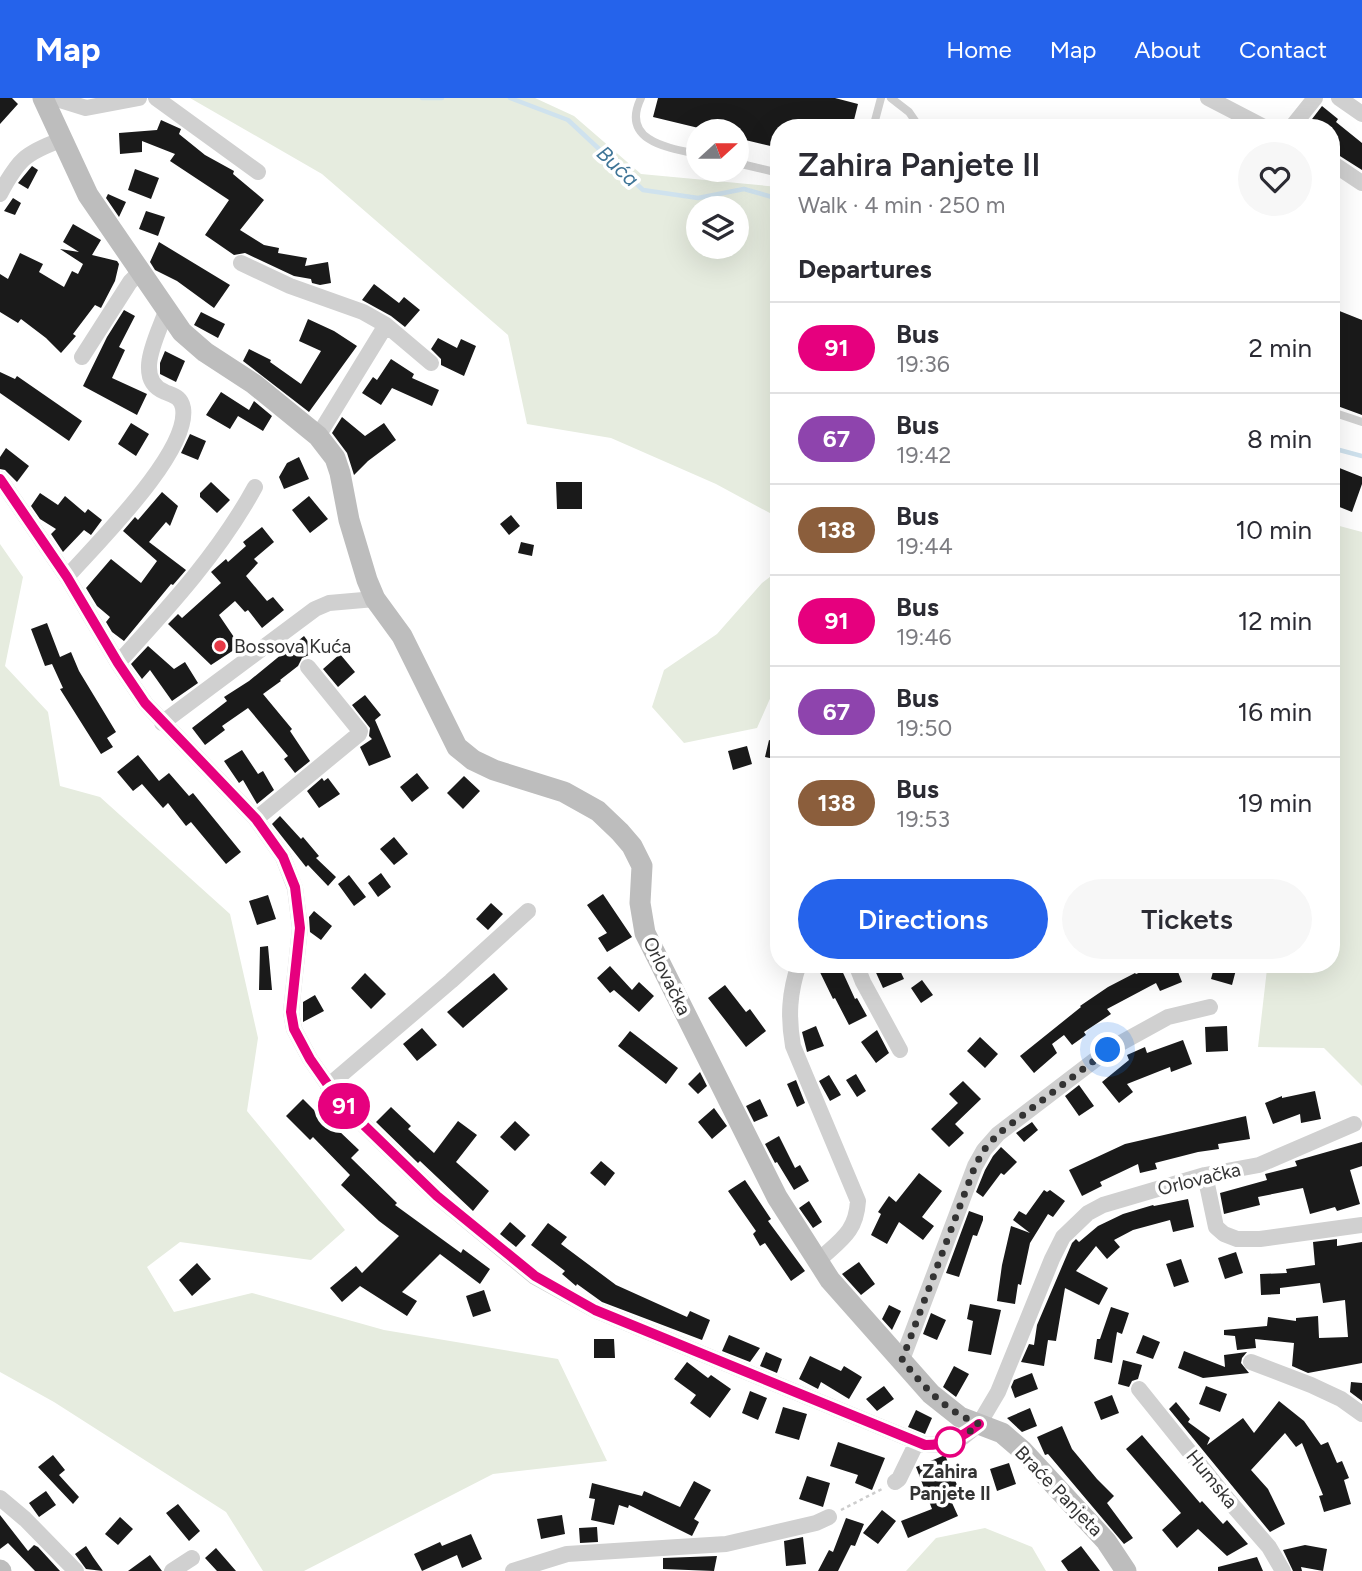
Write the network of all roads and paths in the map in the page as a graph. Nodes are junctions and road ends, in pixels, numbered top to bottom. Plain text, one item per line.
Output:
1 (43, 98) edge
2 (54, 98) edge
3 (139, 98) edge
4 (156, 98) edge
5 (641, 98) edge
6 (881, 98) edge
7 (891, 98) edge
8 (1208, 98) edge
9 (1315, 98) edge
10 (1339, 98) edge
11 (1362, 114) edge
12 (875, 119) edge
13 (913, 119) edge
14 (1249, 119) edge
15 (1298, 119) edge
16 (61, 141) junction
17 (686, 151) edge
18 (749, 166) edge
19 (1340, 168) edge
20 (770, 171) edge
21 (258, 172) dead end
22 (1362, 183) edge
23 (0, 194) edge
24 (241, 263) dead end
25 (141, 271) junction
26 (166, 311) junction
27 (386, 325) junction
28 (82, 356) dead end
29 (430, 363) dead end
30 (1340, 415) edge
31 (1362, 422) edge
32 (318, 436) junction
33 (0, 479) edge
34 (255, 487) dead end
35 (67, 577) junction
36 (371, 590) junction
37 (118, 663) junction
38 (309, 667) dead end
39 (162, 723) junction
40 (256, 819) junction
41 (528, 911) dead end
42 (796, 973) edge
43 (860, 973) edge
44 (1210, 1007) dead end
45 (900, 1050) dead end
46 (328, 1086) junction
47 (1354, 1124) dead end
48 (1205, 1175) junction
49 (1362, 1225) edge
50 (818, 1261) junction
51 (902, 1360) junction
52 (1251, 1362) dead end
53 (1139, 1389) dead end
54 (1361, 1418) edge
55 (979, 1424) junction
56 (917, 1442) junction
57 (895, 1482) joint
58 (0, 1498) edge
59 (829, 1517) joint
60 (192, 1558) dead end
61 (76, 1571) edge
62 (172, 1571) edge
63 (513, 1571) edge
64 (1126, 1571) edge
65 (1283, 1571) edge

1 - 16 street, Orlovačka
2 - 3 street
4 - 21 street
5 - 17 lane
6 - 12 lane
7 - 13 lane
8 - 14 street
9 - 15 street
10 - 11 street
16 - 23 street
16 - 25 street, Orlovačka
18 - 20 lane
19 - 22 street
24 - 27 street
25 - 26 street, Orlovačka
25 - 28 street
26 - 32 street, Orlovačka
26 - 35 street
27 - 29 street
27 - 32 street
30 - 31 lane
32 - 36 street, Orlovačka
33 - 35 street
34 - 37 street
35 - 37 street
36 - 39 street
36 - 50 street, Orlovačka
37 - 39 street
38 - 40 street
39 - 40 street
40 - 46 street
41 - 46 street
42 - 50 street
43 - 45 street
44 - 51 street
46 - 56 street
47 - 48 street, Orlovačka
48 - 49 street
48 - 55 street, Orlovačka
50 - 51 street, Orlovačka
51 - 55 street, Orlovačka
52 - 54 street
53 - 65 street, Humska
55 - 56 street
55 - 64 street, Braće Panjeta
56 - 57 street
57 - 59 path
58 - 61 street
59 - 63 street
60 - 62 street

